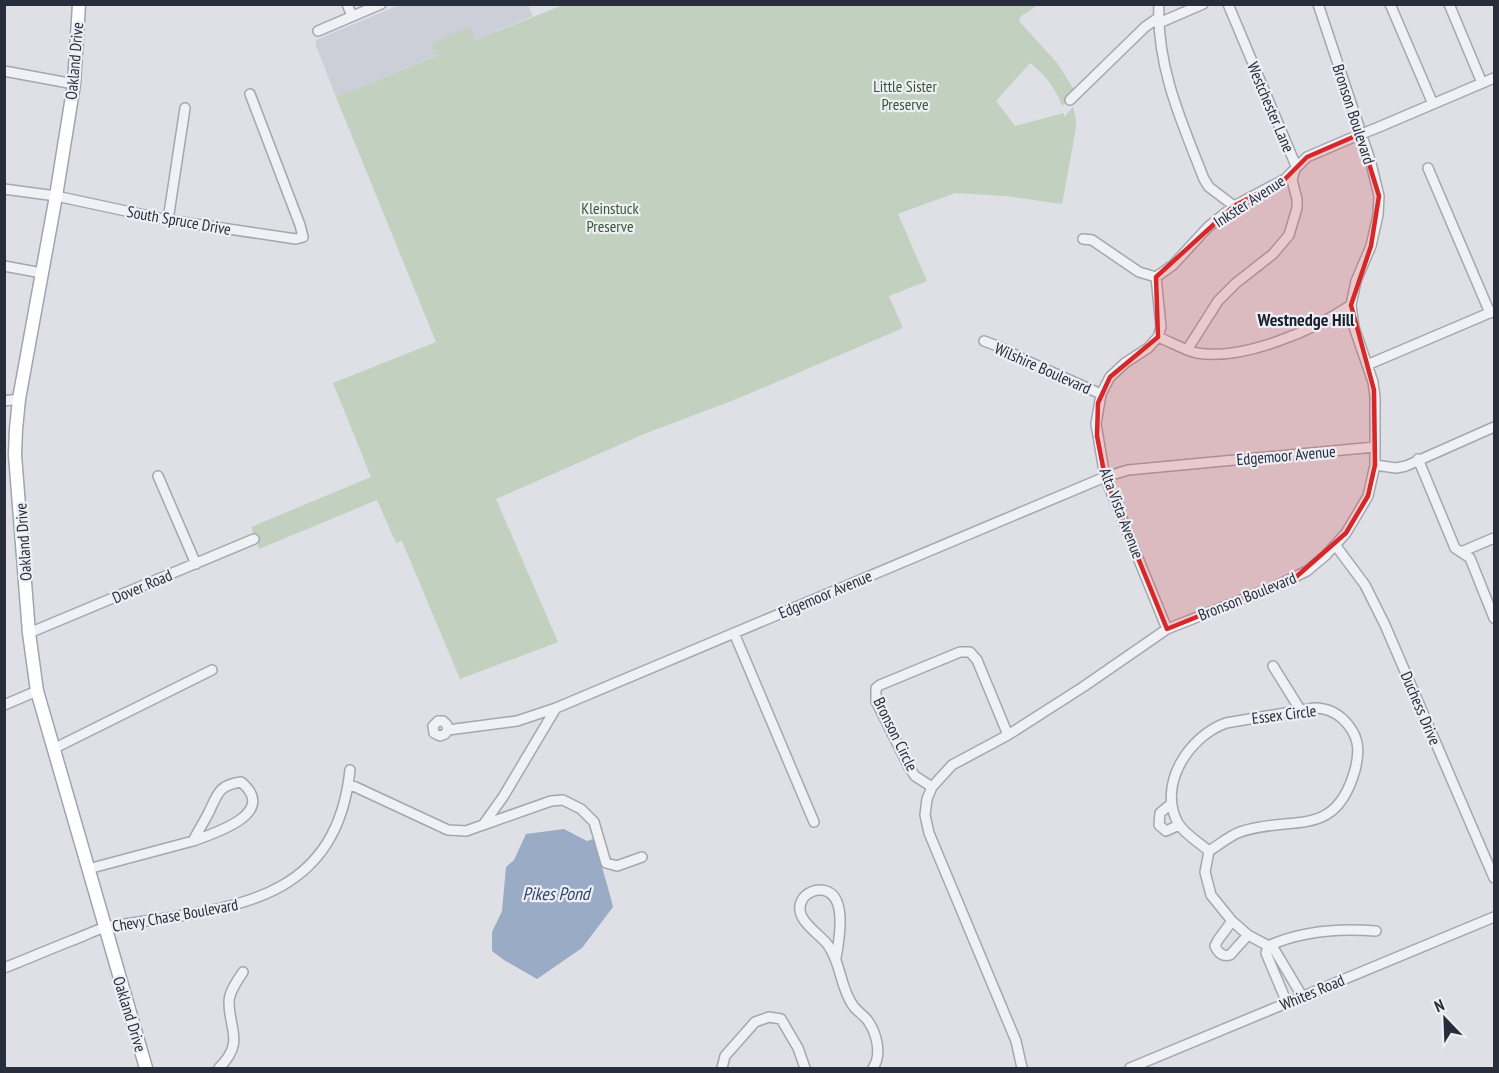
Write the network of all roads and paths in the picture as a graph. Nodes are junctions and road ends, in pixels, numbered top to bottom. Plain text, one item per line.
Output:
1 (79, 4) edge
2 (347, 4) edge
3 (381, 4) edge
4 (1159, 4) edge
5 (1203, 4) edge
6 (1228, 4) edge
7 (1318, 4) edge
8 (1390, 4) edge
9 (1449, 4) edge
10 (352, 16) junction
11 (1159, 20) junction
12 (318, 31) dead end
13 (4, 71) edge
14 (1494, 79) edge
15 (1482, 83) junction
16 (74, 84) junction
17 (250, 94) dead end
18 (1070, 100) dead end
19 (1433, 104) junction
20 (185, 108) dead end
21 (1296, 166) junction
22 (1428, 168) dead end
23 (4, 189) edge
24 (56, 196) junction
25 (1234, 206) junction
26 (168, 220) junction
27 (1083, 238) dead end
28 (4, 266) edge
29 (42, 273) junction
30 (1156, 277) junction
31 (1351, 305) junction
32 (1492, 312) edge
33 (1158, 337) junction
34 (984, 341) dead end
35 (1187, 350) junction
36 (1366, 365) junction
37 (1101, 394) junction
38 (19, 399) junction
39 (4, 401) edge
40 (1494, 427) edge
41 (1375, 447) junction
42 (1418, 459) junction
43 (1375, 465) junction
44 (158, 476) dead end
45 (1105, 477) junction
46 (1494, 538) edge
47 (254, 539) dead end
48 (1335, 546) junction
49 (1461, 552) junction
50 (196, 564) junction
51 (1494, 618) edge
52 (1167, 629) junction
53 (29, 633) junction
54 (734, 633) junction
55 (1273, 666) dead end
56 (212, 670) dead end
57 (37, 691) junction
58 (4, 705) edge
59 (556, 708) junction
60 (1301, 711) junction
61 (448, 730) dead end
62 (1008, 735) junction
63 (55, 748) junction
64 (350, 770) dead end
65 (349, 784) junction
66 (932, 787) junction
67 (1172, 804) junction
68 (814, 822) dead end
69 (483, 825) junction
70 (1179, 825) junction
71 (193, 841) junction
72 (1209, 851) junction
73 (642, 857) dead end
74 (88, 869) junction
75 (1494, 878) edge
76 (1494, 917) edge
77 (1232, 921) junction
78 (105, 928) junction
79 (1376, 931) dead end
80 (1248, 935) junction
81 (1268, 945) junction
82 (836, 957) junction
83 (4, 968) edge
84 (243, 972) dead end
85 (1302, 996) junction
86 (1287, 1002) junction
87 (146, 1068) edge
88 (219, 1068) edge
89 (722, 1068) edge
90 (805, 1068) edge
91 (873, 1068) edge
92 (1022, 1068) edge
93 (1130, 1068) edge

1 - 16 main road, Oakland Drive
2 - 10 street
3 - 10 street
4 - 11 street
5 - 11 street
6 - 21 street, Westchester Lane
7 - 31 street, Bronson Boulevard
8 - 19 street
9 - 15 street
10 - 12 street
11 - 18 street
11 - 25 street
13 - 16 street
14 - 15 street, Inkster Avenue
15 - 19 street, Inkster Avenue
16 - 24 main road, Oakland Drive
17 - 26 street, South Spruce Drive
19 - 21 street, Inkster Avenue, bridge
20 - 26 street
21 - 25 street, Inkster Avenue
21 - 35 street, Westchester Lane
22 - 32 street
23 - 24 street, South Spruce Drive
24 - 26 street, South Spruce Drive
24 - 29 main road, Oakland Drive
25 - 30 street, Inkster Avenue
27 - 30 street
28 - 29 street
29 - 38 main road, Oakland Drive
30 - 33 street
31 - 35 street
31 - 36 street, Bronson Boulevard
32 - 36 street
33 - 35 street
33 - 37 street, Wilshire Boulevard
34 - 37 street, Wilshire Boulevard
36 - 41 street, Bronson Boulevard
37 - 45 street, Alta Vista Avenue
38 - 39 street
38 - 53 main road, Oakland Drive
40 - 42 street
41 - 43 street, Bronson Boulevard
41 - 45 street, Edgemoor Avenue
42 - 43 street
42 - 49 street
43 - 48 street, Bronson Boulevard
44 - 50 street
45 - 52 street, Alta Vista Avenue
45 - 54 street, Edgemoor Avenue
46 - 49 street
47 - 50 street, Dover Road
48 - 52 street, Bronson Boulevard
48 - 75 street, Duchess Drive
49 - 51 street
50 - 53 street, Dover Road
52 - 62 street, Bronson Boulevard
53 - 57 main road, Oakland Drive
54 - 59 street, Edgemoor Avenue
54 - 68 street
55 - 60 street
56 - 63 street
57 - 58 street
57 - 63 main road, Oakland Drive
59 - 61 street, Edgemoor Avenue
59 - 69 street
60 - 67 street, Essex Circle
60 - 72 street, Essex Circle
62 - 66 street, Bronson Boulevard
62 - 66 street, Bronson Circle
63 - 74 main road, Oakland Drive
64 - 65 street, Chevy Chase Boulevard
65 - 69 street
65 - 78 street, Chevy Chase Boulevard
66 - 92 street, Bronson Boulevard
67 - 70 street, Essex Circle
67 - 70 street
69 - 73 street
70 - 72 street
71 - 71 street
71 - 74 street
72 - 77 street
74 - 78 main road, Oakland Drive
76 - 85 street, Whites Road
77 - 80 street
77 - 80 street
78 - 83 street, Chevy Chase Boulevard
78 - 87 main road, Oakland Drive
79 - 81 street
80 - 81 street
81 - 85 street
81 - 86 street
82 - 82 street
82 - 91 street
84 - 88 street
85 - 86 street, Whites Road
86 - 93 street, Whites Road
89 - 90 street

